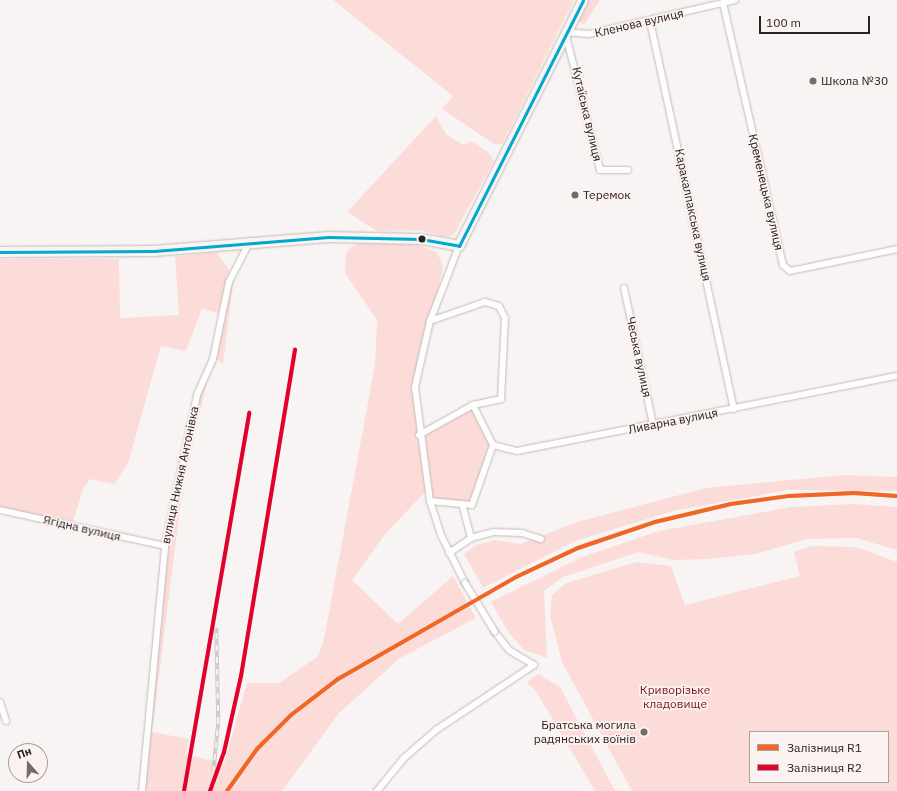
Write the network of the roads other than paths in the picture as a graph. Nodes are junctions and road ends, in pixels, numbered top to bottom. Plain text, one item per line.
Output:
1 (583, 0) edge
2 (735, 0) edge
3 (723, 3) junction
4 (650, 21) junction
5 (565, 32) junction
6 (628, 170) dead end
7 (250, 241) junction
8 (459, 246) junction
9 (897, 249) edge
10 (0, 252) edge
11 (624, 288) dead end
12 (430, 322) junction
13 (897, 376) edge
14 (473, 405) junction
15 (734, 409) junction
16 (653, 425) junction
17 (419, 435) junction
18 (492, 445) junction
19 (430, 501) junction
20 (462, 504) junction
21 (0, 510) edge
22 (471, 538) junction
23 (541, 539) dead end
24 (165, 546) junction
25 (449, 553) junction
26 (0, 702) edge
27 (6, 721) dead end
28 (142, 791) edge
29 (377, 791) edge

1 - 5 main road
2 - 3 street, Кленова вулиця
3 - 4 street, Кленова вулиця
3 - 9 street, Кременецька вулиця
4 - 5 street, Кленова вулиця
4 - 15 street, Каракалпакська вулиця
5 - 6 street, Кутаїська вулиця
5 - 8 main road
7 - 8 main road
7 - 10 main road
7 - 24 street, вулиця Нижня Антонівка
8 - 12 street
11 - 16 street, Чеська вулиця
12 - 14 street
12 - 17 street
13 - 15 street, Ливарна вулиця
14 - 17 street
14 - 18 street
15 - 16 street, Ливарна вулиця
16 - 18 street, Ливарна вулиця
17 - 19 street
18 - 20 street
19 - 20 street
19 - 25 street
20 - 22 street
21 - 24 street, Ягідна вулиця
22 - 23 street
22 - 25 street
24 - 28 street, вулиця Нижня Антонівка
25 - 29 street, bridge
26 - 27 street

